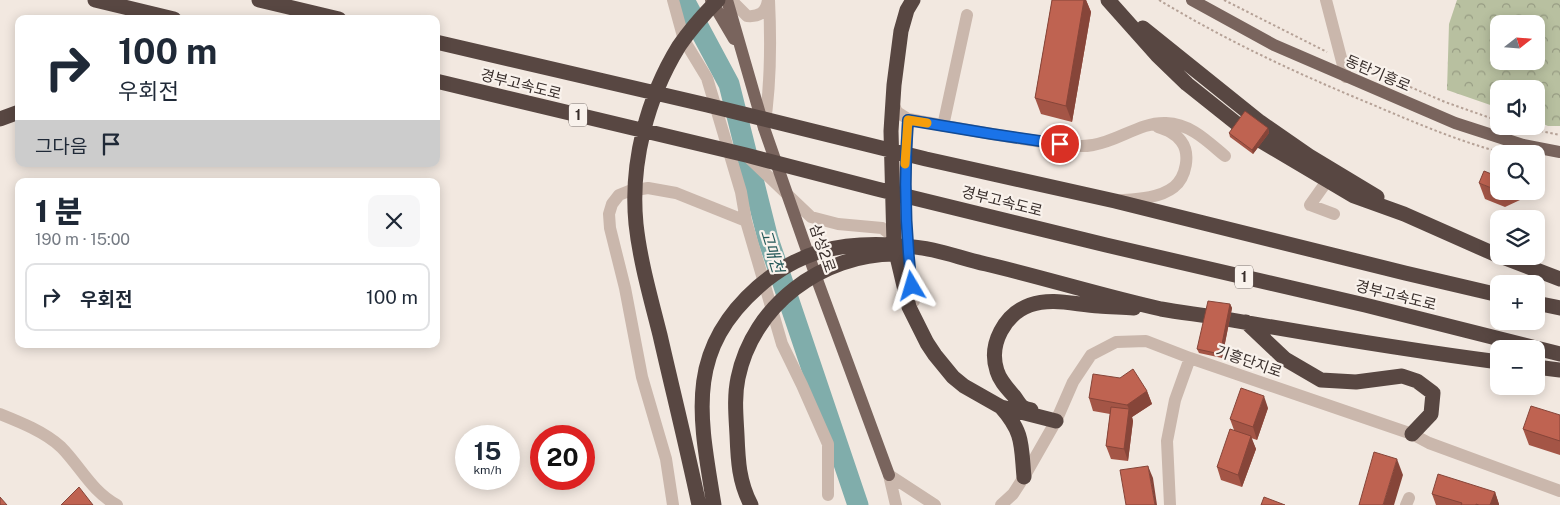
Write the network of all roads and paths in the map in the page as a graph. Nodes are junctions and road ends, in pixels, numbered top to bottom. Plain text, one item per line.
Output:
1 (95, 0) edge
2 (259, 0) edge
3 (673, 0) edge
4 (711, 0) edge
5 (718, 0) edge
6 (729, 0) edge
7 (768, 0) edge
8 (913, 0) edge
9 (1108, 0) edge
10 (1159, 0) edge
11 (1192, 0) edge
12 (1224, 0) edge
13 (1326, 0) edge
14 (157, 15) edge
15 (321, 15) edge
16 (967, 15) dead end
17 (440, 43) edge
18 (744, 55) junction
19 (1341, 57) junction
20 (1346, 77) junction
21 (440, 82) edge
22 (892, 101) junction
23 (15, 113) edge
24 (1490, 118) edge
25 (0, 119) edge
26 (908, 120) junction
27 (1151, 124) junction
28 (943, 126) junction
29 (764, 128) junction
30 (891, 128) junction
31 (1545, 132) edge
32 (1560, 135) edge
33 (1490, 149) edge
34 (1560, 152) edge
35 (746, 155) junction
36 (1225, 156) dead end
37 (1327, 181) junction
38 (1115, 201) junction
39 (1334, 214) dead end
40 (1404, 214) junction
41 (746, 221) junction
42 (894, 237) junction
43 (871, 250) junction
44 (1490, 252) edge
45 (1523, 265) edge
46 (1560, 279) edge
47 (1490, 293) edge
48 (1545, 305) edge
49 (1560, 308) edge
50 (1163, 309) junction
51 (1246, 322) junction
52 (1560, 354) edge
53 (1190, 358) junction
54 (1490, 361) edge
55 (1545, 368) edge
56 (1560, 370) edge
57 (1001, 407) junction
58 (1023, 408) junction
59 (0, 414) edge
60 (1056, 421) junction
61 (1412, 434) junction
62 (889, 475) junction
63 (1024, 477) junction
64 (1560, 491) edge
65 (828, 495) dead end
66 (117, 505) edge
67 (674, 505) edge
68 (699, 505) edge
69 (714, 505) edge
70 (751, 505) edge
71 (896, 505) edge
72 (936, 505) edge
73 (1002, 505) edge
74 (1170, 505) edge

1 - 14 highway
2 - 15 highway
3 - 41 street
4 - 18 main road
5 - 68 highway
6 - 7 street
6 - 18 main road, 삼성2로
7 - 29 street
8 - 22 highway
9 - 37 highway
9 - 40 highway
10 - 33 path
11 - 20 main road, 동탄기흥로
12 - 19 path
13 - 19 street
16 - 28 street
17 - 38 highway, 경부고속도로
18 - 29 main road, 삼성2로
19 - 20 street
19 - 24 path
20 - 34 main road, 동탄기흥로
21 - 35 highway, 경부고속도로 / 1
22 - 26 street
22 - 30 highway
23 - 25 highway
26 - 28 street
26 - 30 street
26 - 58 street
27 - 28 street
27 - 36 street
27 - 38 street
29 - 62 main road, 삼성2로
30 - 42 highway
31 - 32 path
35 - 42 street
35 - 52 highway, 경부고속도로 / 1
37 - 39 street
37 - 40 highway
38 - 47 highway, 경부고속도로
40 - 44 highway
41 - 65 street
41 - 67 street
42 - 57 highway
43 - 50 highway
43 - 69 highway
43 - 70 highway
45 - 46 highway
48 - 49 highway
50 - 51 highway
50 - 58 highway
51 - 54 highway
51 - 61 highway
53 - 60 street, 기흥단지로
53 - 61 street, 기흥단지로
53 - 74 street
55 - 56 highway
57 - 60 highway
57 - 63 highway
58 - 60 highway
59 - 66 street
60 - 63 street, 기흥단지로
61 - 64 street, 기흥단지로
62 - 71 street, 삼성2로
62 - 72 street
63 - 73 street, 기흥단지로

